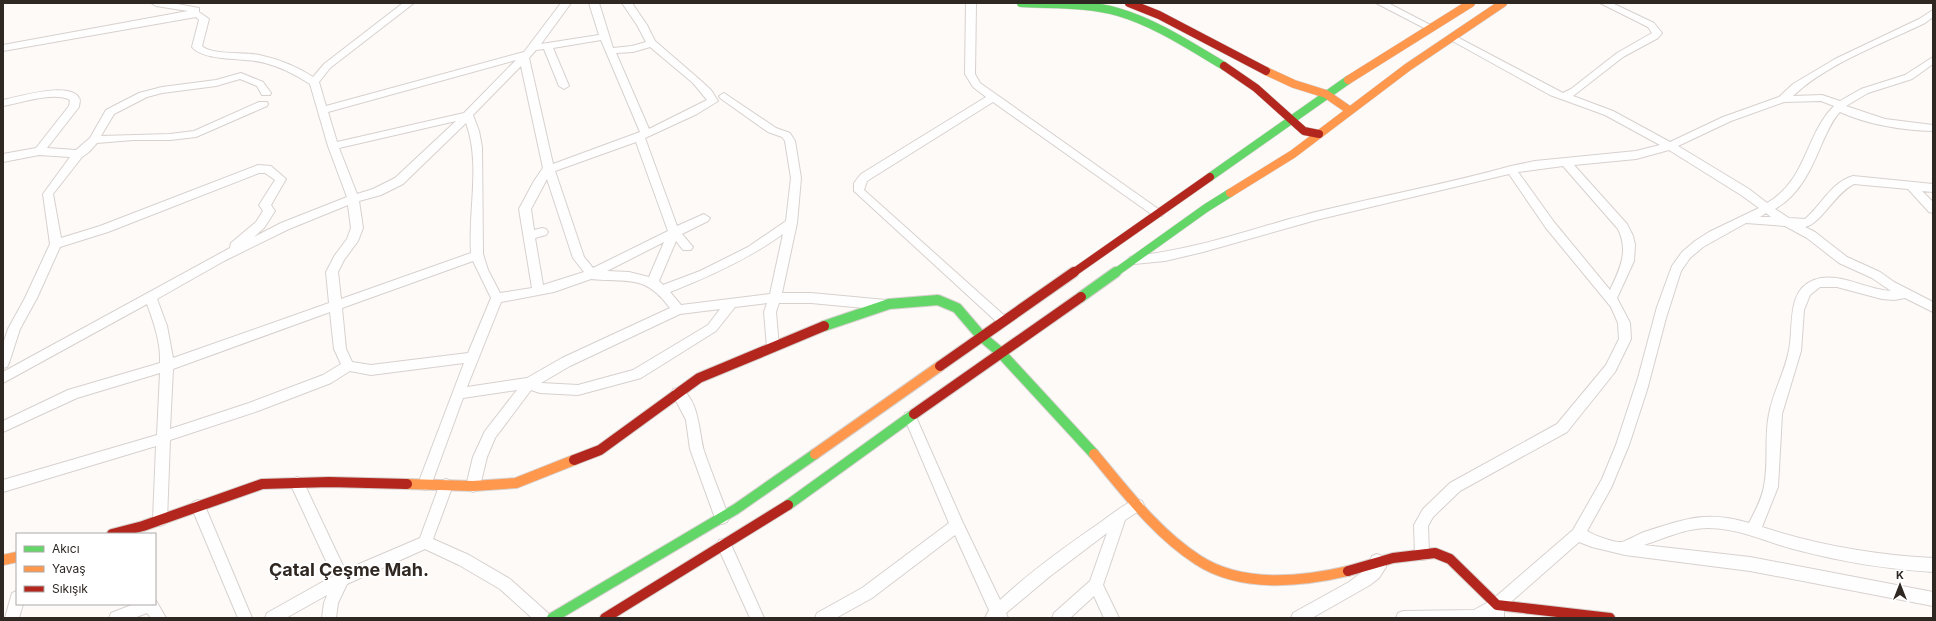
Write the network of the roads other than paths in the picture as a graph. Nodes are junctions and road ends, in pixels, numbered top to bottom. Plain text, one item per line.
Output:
1 (156, 3) edge
2 (409, 3) edge
3 (566, 3) edge
4 (594, 3) edge
5 (627, 3) edge
6 (971, 3) edge
7 (1021, 3) edge
8 (1129, 3) edge
9 (1382, 3) edge
10 (1471, 3) edge
11 (1504, 3) edge
12 (1605, 3) edge
13 (1933, 13) edge
14 (198, 14) junction
15 (1431, 28) junction
16 (604, 37) junction
17 (1452, 38) junction
18 (651, 43) junction
19 (548, 46) junction
20 (3, 48) edge
21 (610, 51) junction
22 (528, 53) junction
23 (1933, 60) edge
24 (314, 82) junction
25 (564, 86) dead end
26 (266, 93) dead end
27 (1326, 94) junction
28 (724, 96) dead end
29 (993, 97) junction
30 (1563, 97) junction
31 (1783, 99) junction
32 (3, 103) edge
33 (263, 104) dead end
34 (1840, 106) junction
35 (322, 110) junction
36 (1350, 110) junction
37 (468, 115) junction
38 (1290, 120) junction
39 (1933, 128) edge
40 (1319, 134) junction
41 (642, 136) junction
42 (94, 140) junction
43 (332, 146) junction
44 (1670, 146) junction
45 (39, 151) junction
46 (78, 154) junction
47 (3, 158) edge
48 (1566, 162) junction
49 (549, 169) junction
50 (1511, 170) junction
51 (1911, 186) junction
52 (1933, 188) edge
53 (353, 199) junction
54 (1766, 209) junction
55 (1933, 209) edge
56 (1158, 213) junction
57 (704, 218) dead end
58 (1741, 221) junction
59 (1787, 222) junction
60 (791, 223) junction
61 (542, 232) dead end
62 (674, 232) junction
63 (530, 236) junction
64 (56, 244) junction
65 (687, 247) dead end
66 (477, 255) junction
67 (220, 258) junction
68 (1134, 260) junction
69 (592, 275) junction
70 (656, 287) junction
71 (538, 292) junction
72 (1906, 293) junction
73 (1609, 296) junction
74 (150, 297) junction
75 (497, 298) junction
76 (775, 298) junction
77 (732, 303) junction
78 (886, 305) junction
79 (337, 306) junction
80 (1933, 307) edge
81 (678, 310) junction
82 (1003, 321) junction
83 (981, 336) junction
84 (772, 347) junction
85 (1000, 352) junction
86 (472, 356) junction
87 (3, 363) edge
88 (166, 366) junction
89 (348, 366) junction
90 (3, 378) edge
91 (529, 383) junction
92 (678, 392) junction
93 (459, 393) junction
94 (910, 417) junction
95 (3, 427) edge
96 (163, 438) junction
97 (296, 483) junction
98 (425, 484) junction
99 (446, 485) junction
100 (3, 486) edge
101 (473, 486) junction
102 (198, 506) junction
103 (1137, 506) junction
104 (1120, 516) junction
105 (722, 518) junction
106 (160, 520) junction
107 (956, 526) junction
108 (1753, 529) junction
109 (133, 531) edge
110 (119, 533) edge
111 (1578, 534) junction
112 (425, 542) junction
113 (724, 545) junction
114 (1625, 549) junction
115 (1422, 554) junction
116 (16, 557) edge
117 (3, 560) edge
118 (1377, 561) junction
119 (1933, 565) edge
120 (342, 579) junction
121 (1096, 585) junction
122 (1933, 599) edge
123 (16, 602) edge
124 (150, 605) edge
125 (1497, 611) edge
126 (996, 616) edge
127 (12, 618) edge
128 (116, 618) edge
129 (159, 618) edge
130 (245, 618) edge
131 (272, 618) edge
132 (329, 618) edge
133 (543, 618) edge
134 (552, 618) edge
135 (605, 618) edge
136 (757, 618) edge
137 (822, 618) edge
138 (1059, 618) edge
139 (1112, 618) edge
140 (1298, 618) edge
141 (1403, 618) edge
142 (1610, 618) edge

1 - 14 street
2 - 24 street
3 - 22 street
4 - 16 street
5 - 18 street
6 - 29 street
7 - 38 street
8 - 27 street
9 - 15 street
10 - 15 street
11 - 17 street
12 - 30 street
13 - 31 street
14 - 20 street
14 - 24 street
15 - 27 street
16 - 19 street
16 - 21 street
17 - 30 street
17 - 36 street
18 - 21 street
18 - 41 street
19 - 22 street
19 - 25 street
21 - 41 street
22 - 35 street
22 - 37 street
22 - 49 street
23 - 34 street
24 - 35 street
26 - 42 street
27 - 36 street
27 - 38 street
28 - 60 street
29 - 56 street
29 - 82 street
30 - 44 street
31 - 34 street
31 - 44 street
32 - 45 street
33 - 42 street
34 - 39 street
34 - 54 street
35 - 43 street
36 - 40 street
37 - 43 street
37 - 53 street
37 - 66 street
38 - 40 street
38 - 56 street
40 - 68 street
41 - 49 street
41 - 62 street
42 - 46 street
43 - 53 street
44 - 48 street
44 - 54 street
45 - 46 street
45 - 47 street
46 - 64 street
48 - 50 street
48 - 73 street
49 - 63 street
49 - 69 street
50 - 68 street
50 - 73 street
51 - 52 street
51 - 55 street
51 - 59 street
53 - 67 street
53 - 79 street
54 - 58 street
54 - 59 street
56 - 82 street
57 - 62 street
58 - 59 street
58 - 111 street
59 - 72 street
60 - 70 street
60 - 76 street
61 - 63 street
62 - 65 street
62 - 69 street
62 - 70 street
63 - 71 street
64 - 67 street
64 - 87 street
66 - 75 street
66 - 79 street
67 - 74 street
68 - 85 street
69 - 70 street
69 - 71 street
70 - 81 street
71 - 75 street
72 - 80 street
72 - 108 street
73 - 115 street
74 - 88 street
74 - 90 street
75 - 86 street
76 - 77 street
76 - 78 street
76 - 84 street
77 - 81 street
77 - 91 street
78 - 83 street
78 - 84 street
79 - 88 street
79 - 89 street
81 - 91 street
82 - 83 street
83 - 85 street
83 - 105 street
84 - 92 street
85 - 94 street
85 - 103 street
86 - 89 street
86 - 93 street
88 - 95 street
88 - 96 street
89 - 96 street
91 - 93 street
91 - 101 street
92 - 101 street
92 - 105 street
93 - 98 street
94 - 107 street
94 - 113 street
96 - 100 street
96 - 106 street
97 - 98 street
97 - 102 street
97 - 120 street
98 - 99 street
99 - 101 street
99 - 112 street
102 - 106 street
102 - 130 street
103 - 104 street
103 - 118 street
104 - 121 street
104 - 126 street
105 - 134 street
106 - 109 street
107 - 126 street
107 - 137 street
108 - 114 street
108 - 119 street
109 - 110 street
111 - 114 street
111 - 125 street
112 - 120 street
112 - 133 street
113 - 135 street
113 - 136 street
114 - 122 street
115 - 118 street
115 - 125 street
116 - 117 street
118 - 140 street
120 - 131 street
120 - 132 street
121 - 138 street
121 - 139 street
123 - 127 street
124 - 128 street
124 - 129 street
125 - 141 street
125 - 142 street

